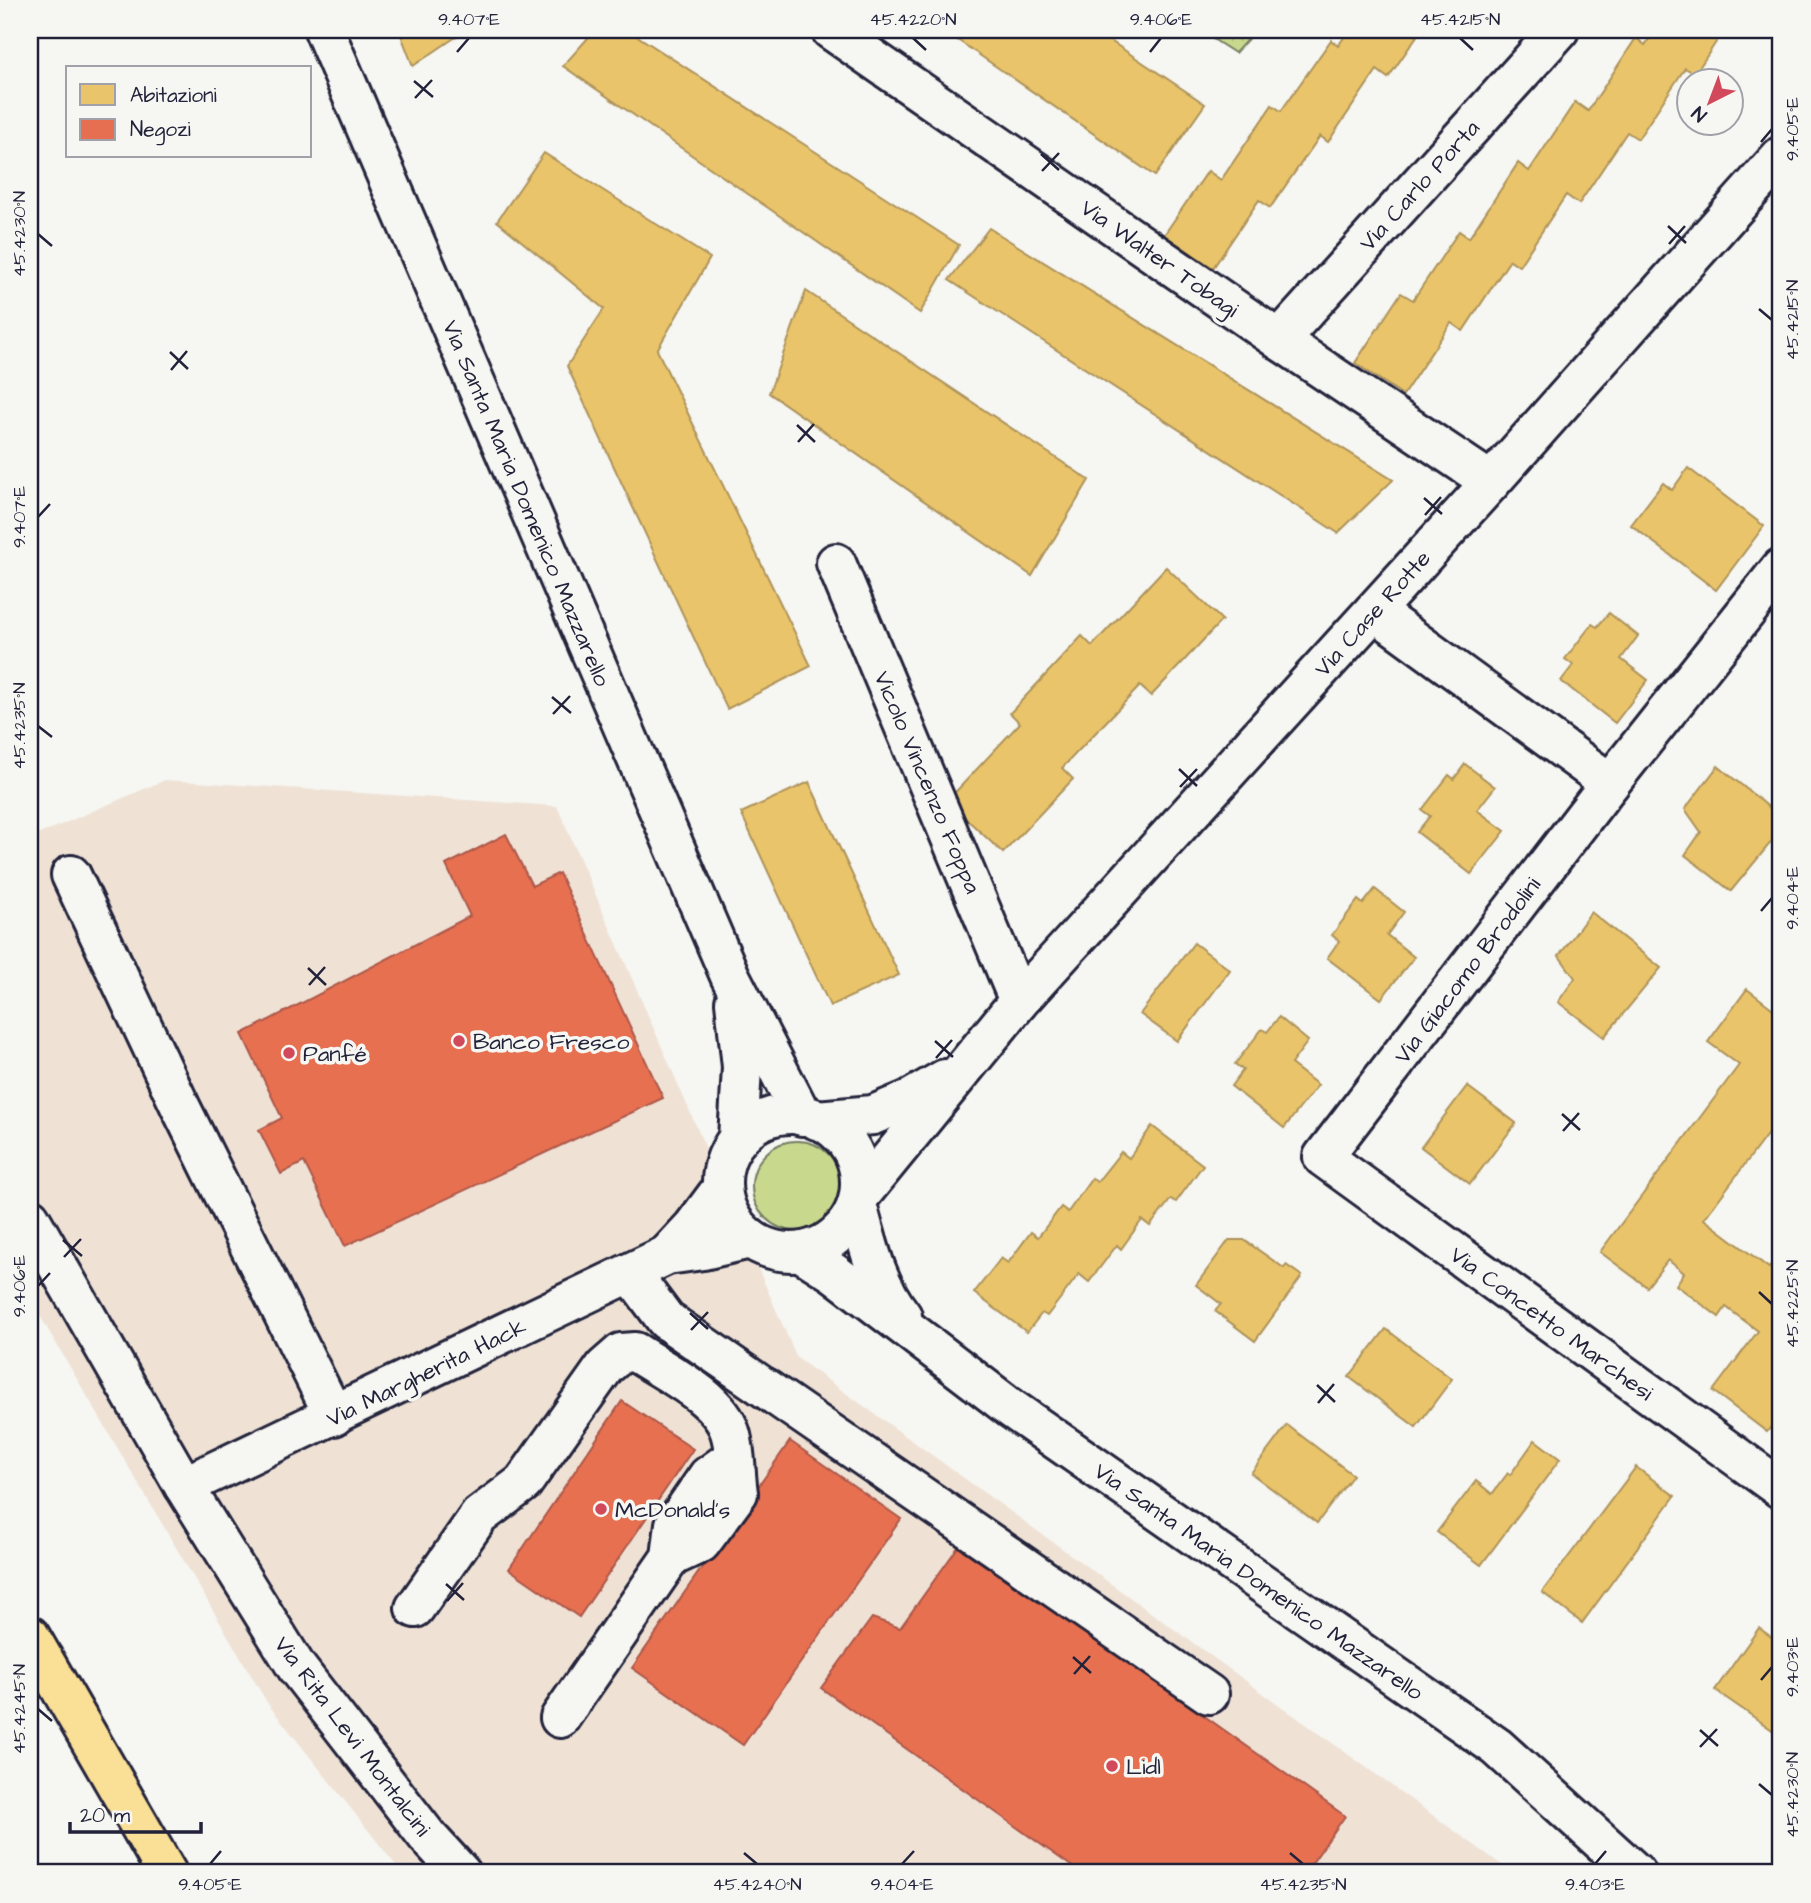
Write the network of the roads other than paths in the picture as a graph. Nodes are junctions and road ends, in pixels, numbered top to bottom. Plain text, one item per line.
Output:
1 (324, 30) edge
2 (831, 30) edge
3 (1559, 30) edge
4 (1781, 156) edge
5 (1279, 340) junction
6 (1491, 482) junction
7 (836, 563) dead end
8 (1781, 568) edge
9 (1374, 611) junction
10 (1610, 783) junction
11 (71, 875) dead end
12 (730, 976) junction
13 (1019, 1001) junction
14 (962, 1069) junction
15 (810, 1118) junction
16 (738, 1139) junction
17 (1323, 1157) joint
18 (722, 1188) junction
19 (858, 1201) junction
20 (30, 1218) edge
21 (750, 1239) junction
22 (801, 1252) junction
23 (667, 1255) junction
24 (631, 1273) junction
25 (928, 1342) junction
26 (334, 1416) junction
27 (184, 1486) junction
28 (1781, 1489) edge
29 (415, 1608) dead end
30 (30, 1636) edge
31 (1209, 1694) dead end
32 (560, 1717) dead end
33 (1583, 1827) junction
34 (167, 1873) edge
35 (461, 1873) edge
36 (1607, 1873) edge
37 (1636, 1873) edge

1 - 12 street, Via Santa Maria Domenico Mazzarello
2 - 5 street, Via Walter Tobagi
3 - 5 street, Via Carlo Porta
4 - 6 street, Via Case Rotte
5 - 6 street, Via Walter Tobagi
6 - 9 street, Via Case Rotte
7 - 13 street, Vicolo Vincenzo Foppa
8 - 10 street, Via Giacomo Brodolini
9 - 10 street
9 - 13 street, Via Case Rotte
10 - 17 street, Via Giacomo Brodolini
11 - 26 street
12 - 15 street, Via Santa Maria Domenico Mazzarello
12 - 16 street, Via Santa Maria Domenico Mazzarello
13 - 14 street, Via Case Rotte
14 - 15 street, Via Case Rotte
14 - 19 street, Via Case Rotte
15 - 16 street
15 - 19 street
16 - 18 street
17 - 28 street, Via Concetto Marchesi
18 - 21 street
18 - 23 street
19 - 22 street
19 - 25 street, Via Santa Maria Domenico Mazzarello
20 - 27 street, Via Rita Levi Montalcini
21 - 22 street
21 - 23 street
22 - 25 street, Via Santa Maria Domenico Mazzarello
23 - 24 street, Via Margherita Hack
24 - 26 street, Via Margherita Hack
24 - 31 street
25 - 33 street, Via Santa Maria Domenico Mazzarello
26 - 27 street, Via Margherita Hack
27 - 35 street, Via Rita Levi Montalcini
29 - 32 street
30 - 34 highway
33 - 36 street, Via Santa Maria Domenico Mazzarello
33 - 37 street, Via Santa Maria Domenico Mazzarello

